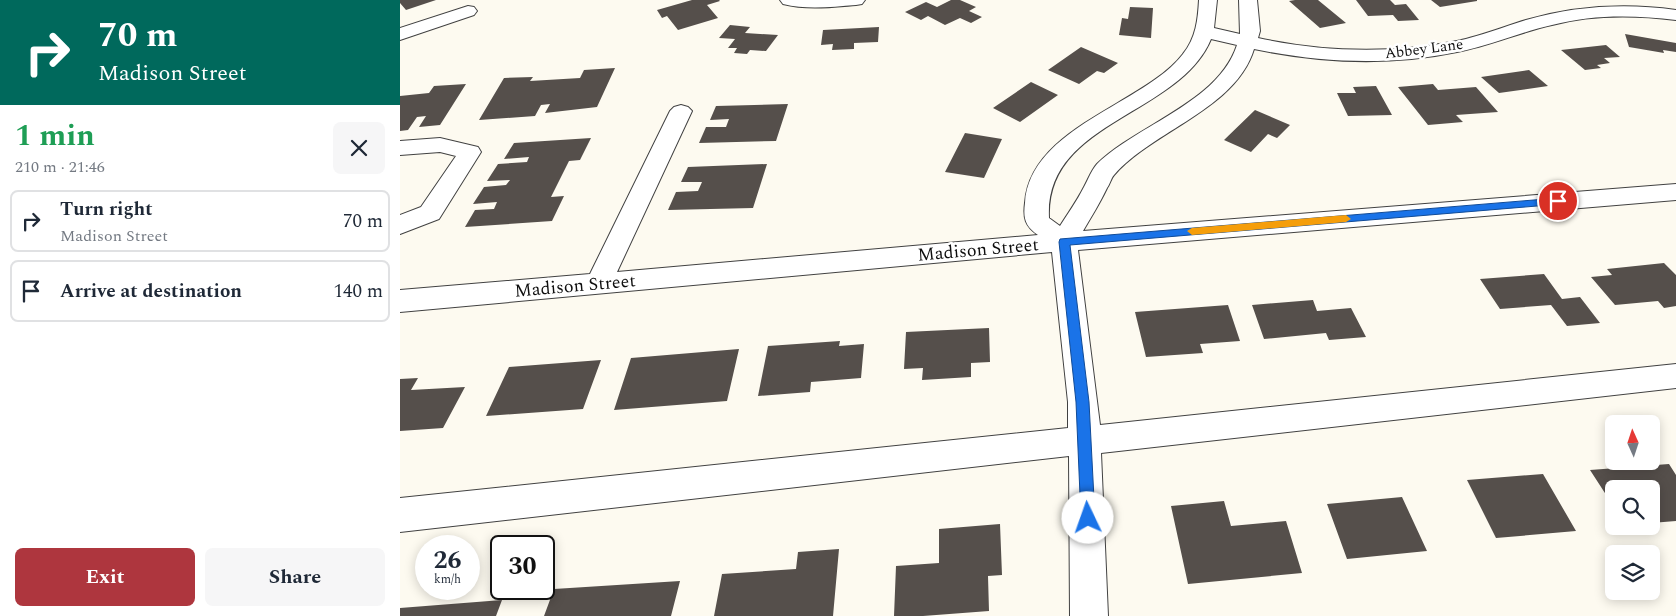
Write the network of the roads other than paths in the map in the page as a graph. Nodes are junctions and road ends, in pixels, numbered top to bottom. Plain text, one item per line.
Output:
1 (789, 0) edge
2 (856, 0) edge
3 (1208, 0) edge
4 (1248, 0) edge
5 (1637, 6) edge
6 (468, 12) dead end
7 (1676, 16) edge
8 (1204, 32) junction
9 (400, 34) edge
10 (1249, 42) junction
11 (681, 111) dead end
12 (400, 148) edge
13 (1676, 192) edge
14 (400, 225) edge
15 (1064, 242) junction
16 (598, 284) junction
17 (400, 301) edge
18 (1676, 376) edge
19 (1084, 440) junction
20 (400, 514) edge
21 (1089, 616) edge

1 - 2 street
3 - 8 street
4 - 10 street
5 - 7 street, Abbey Lane
5 - 10 street, Abbey Lane
6 - 9 street
8 - 10 street, Abbey Lane
8 - 15 street
10 - 15 street
11 - 16 street
12 - 14 street
13 - 15 street, Madison Street
15 - 16 street, Madison Street
15 - 19 street
16 - 17 street, Madison Street
18 - 19 street
19 - 20 street
19 - 21 street

